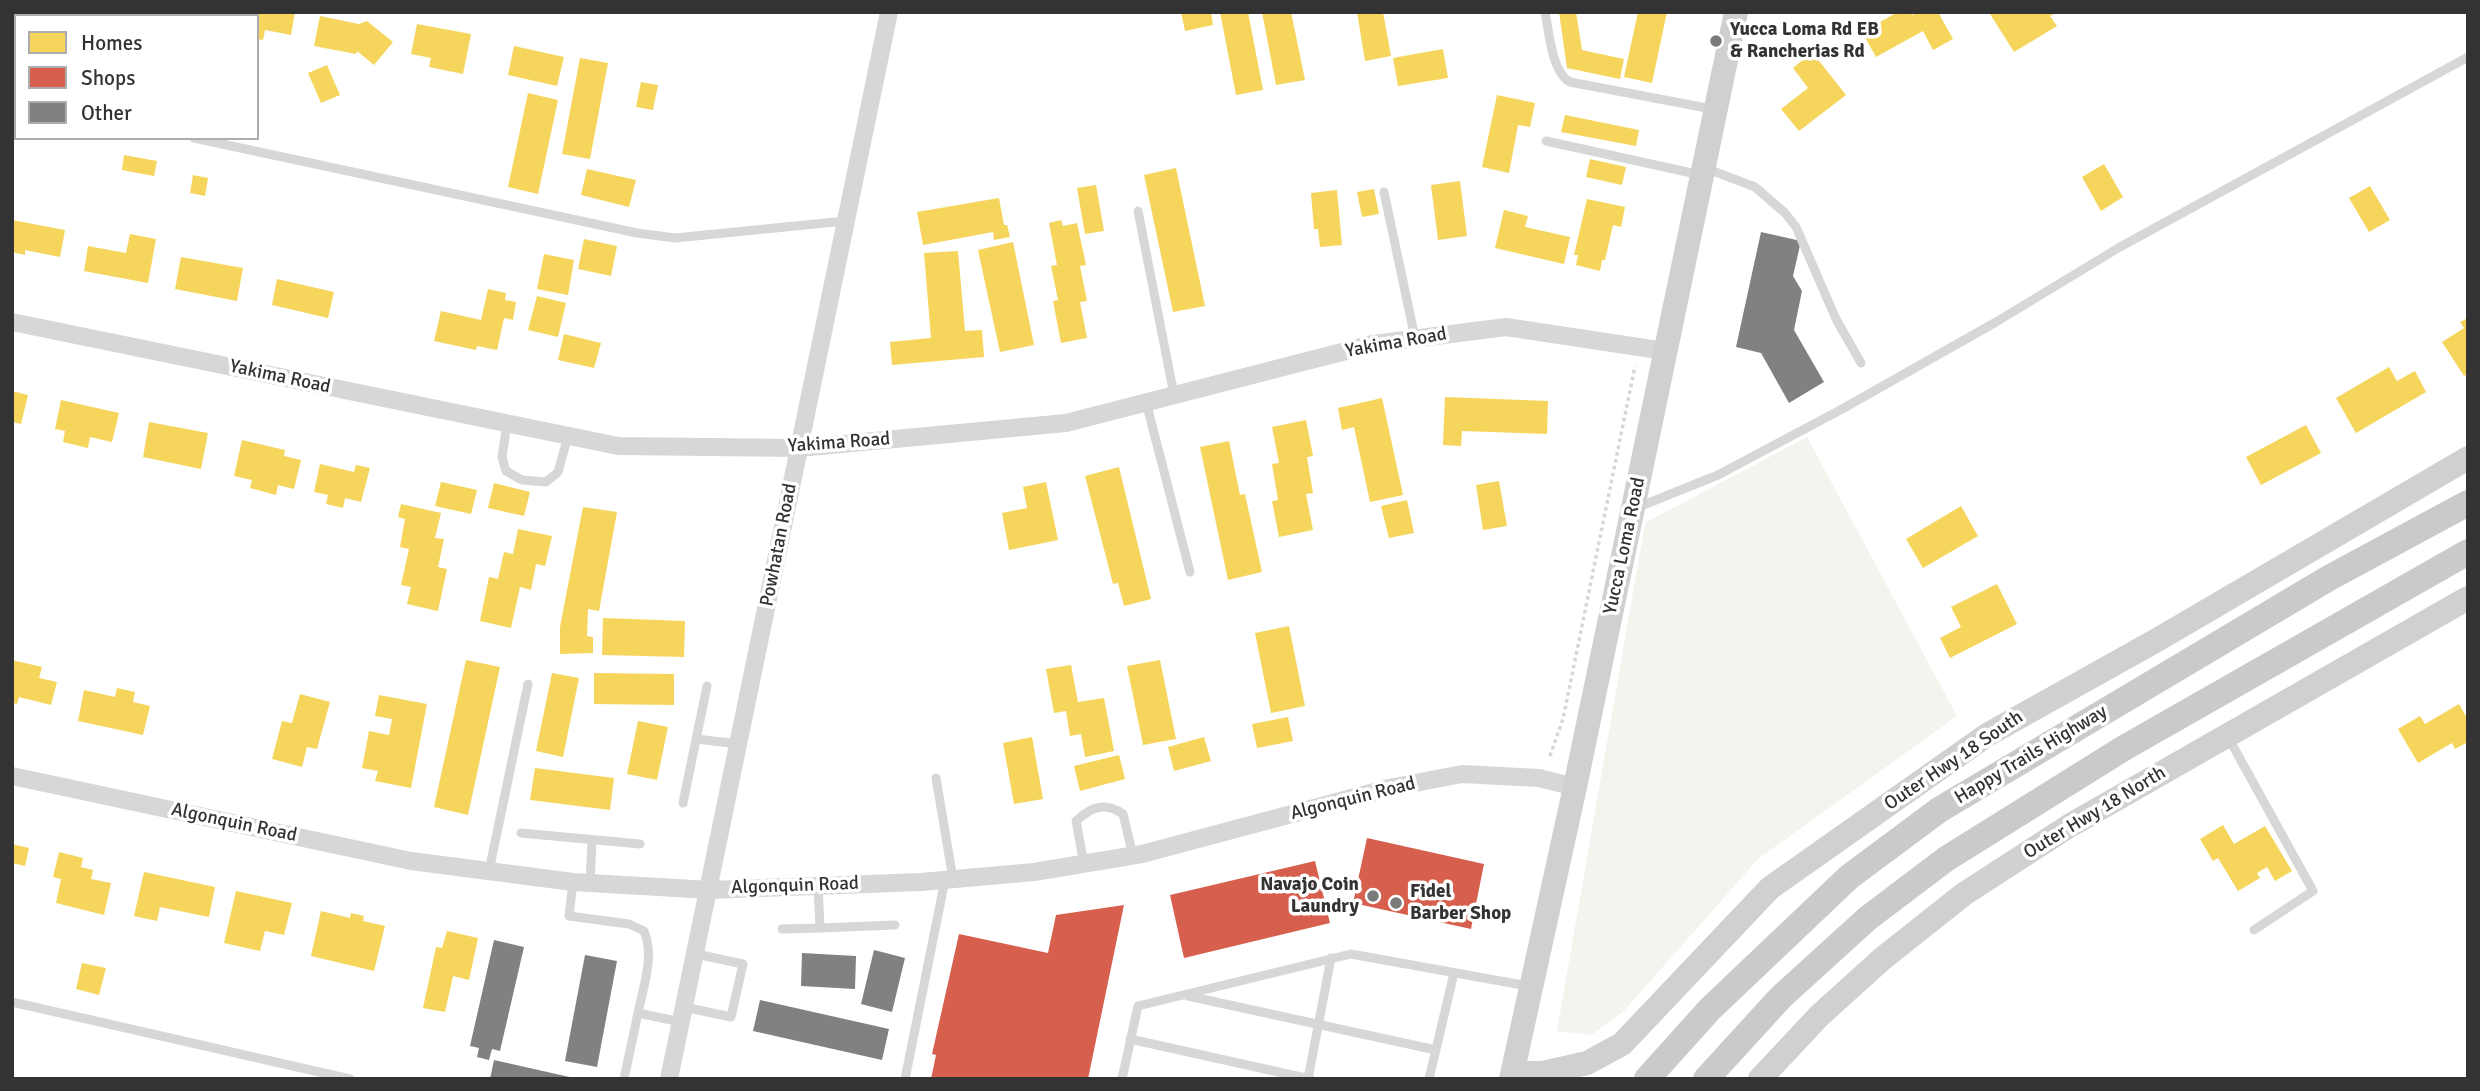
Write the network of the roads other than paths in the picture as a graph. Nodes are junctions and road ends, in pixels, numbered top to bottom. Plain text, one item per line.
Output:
1 (890, 12) edge
2 (1545, 12) edge
3 (1736, 12) edge
4 (2468, 57) edge
5 (1716, 110) junction
6 (203, 140) edge
7 (1546, 141) dead end
8 (1703, 171) junction
9 (1384, 192) dead end
10 (1138, 211) dead end
11 (846, 223) junction
12 (12, 322) edge
13 (1415, 338) junction
14 (1665, 351) junction
15 (1861, 363) dead end
16 (1174, 395) junction
17 (1146, 402) junction
18 (506, 423) junction
19 (568, 436) junction
20 (799, 448) junction
21 (2468, 458) edge
22 (2468, 503) edge
23 (1633, 509) junction
24 (2468, 552) edge
25 (1190, 572) dead end
26 (2468, 598) edge
27 (528, 684) dead end
28 (707, 686) dead end
29 (2227, 736) junction
30 (696, 739) junction
31 (739, 744) junction
32 (12, 776) edge
33 (936, 778) dead end
34 (1575, 787) junction
35 (683, 803) dead end
36 (521, 833) dead end
37 (592, 840) junction
38 (640, 844) dead end
39 (1133, 856) junction
40 (1084, 864) junction
41 (489, 871) junction
42 (949, 879) junction
43 (581, 883) junction
44 (818, 885) junction
45 (710, 890) junction
46 (895, 925) dead end
47 (820, 928) junction
48 (782, 929) dead end
49 (2254, 930) dead end
50 (696, 954) junction
51 (1331, 958) junction
52 (1454, 973) junction
53 (1531, 987) junction
54 (1184, 995) junction
55 (12, 1002) edge
56 (638, 1013) junction
57 (683, 1014) junction
58 (1318, 1025) junction
59 (1130, 1039) junction
60 (1436, 1050) junction
61 (1512, 1076) edge
62 (350, 1079) edge
63 (624, 1079) edge
64 (669, 1079) edge
65 (905, 1079) edge
66 (1122, 1079) edge
67 (1308, 1079) edge
68 (1429, 1079) edge
69 (1647, 1079) edge
70 (1706, 1079) edge
71 (1760, 1079) edge

1 - 11 street, Powhatan Road
2 - 5 lane
3 - 5 street, Yucca Loma Road
4 - 23 lane
5 - 8 street, Yucca Loma Road
6 - 11 lane
7 - 8 lane
8 - 14 street, Yucca Loma Road
8 - 15 lane
9 - 13 lane
10 - 16 lane
11 - 20 street, Powhatan Road
12 - 18 street, Yakima Road
13 - 14 street, Yakima Road
13 - 16 street, Yakima Road
14 - 23 street, Yucca Loma Road
16 - 17 street, Yakima Road
17 - 20 street, Yakima Road
17 - 25 lane
18 - 19 street, Yakima Road
18 - 19 lane
19 - 20 street, Yakima Road
20 - 31 street, Powhatan Road
21 - 61 street, Outer Hwy 18 South
22 - 69 main road, Happy Trails Highway
23 - 34 street, Yucca Loma Road
24 - 70 main road
26 - 29 street, Outer Hwy 18 North
27 - 41 lane
28 - 30 lane
29 - 49 lane
29 - 71 street, Outer Hwy 18 North
30 - 31 lane
30 - 35 lane
31 - 45 street, Powhatan Road
32 - 41 street, Algonquin Road
33 - 42 lane
34 - 39 street, Algonquin Road
34 - 53 street, Yucca Loma Road
36 - 37 lane
37 - 38 lane
37 - 43 lane
39 - 40 street, Algonquin Road
39 - 40 lane
40 - 42 street, Algonquin Road
41 - 43 street, Algonquin Road
42 - 44 street, Algonquin Road
42 - 65 lane
43 - 45 street, Algonquin Road
43 - 56 lane
44 - 45 street, Algonquin Road
44 - 47 lane
45 - 50 street, Powhatan Road
46 - 47 lane
47 - 48 lane
50 - 57 street, Powhatan Road
50 - 57 lane
51 - 52 lane
51 - 54 lane
51 - 58 lane
52 - 53 lane
52 - 60 lane
53 - 61 street, Yucca Loma Road
54 - 58 lane
54 - 59 lane
55 - 62 lane
56 - 57 lane
56 - 63 lane
57 - 64 street, Powhatan Road
58 - 60 lane
58 - 67 lane
59 - 66 lane
59 - 67 lane
60 - 68 lane

